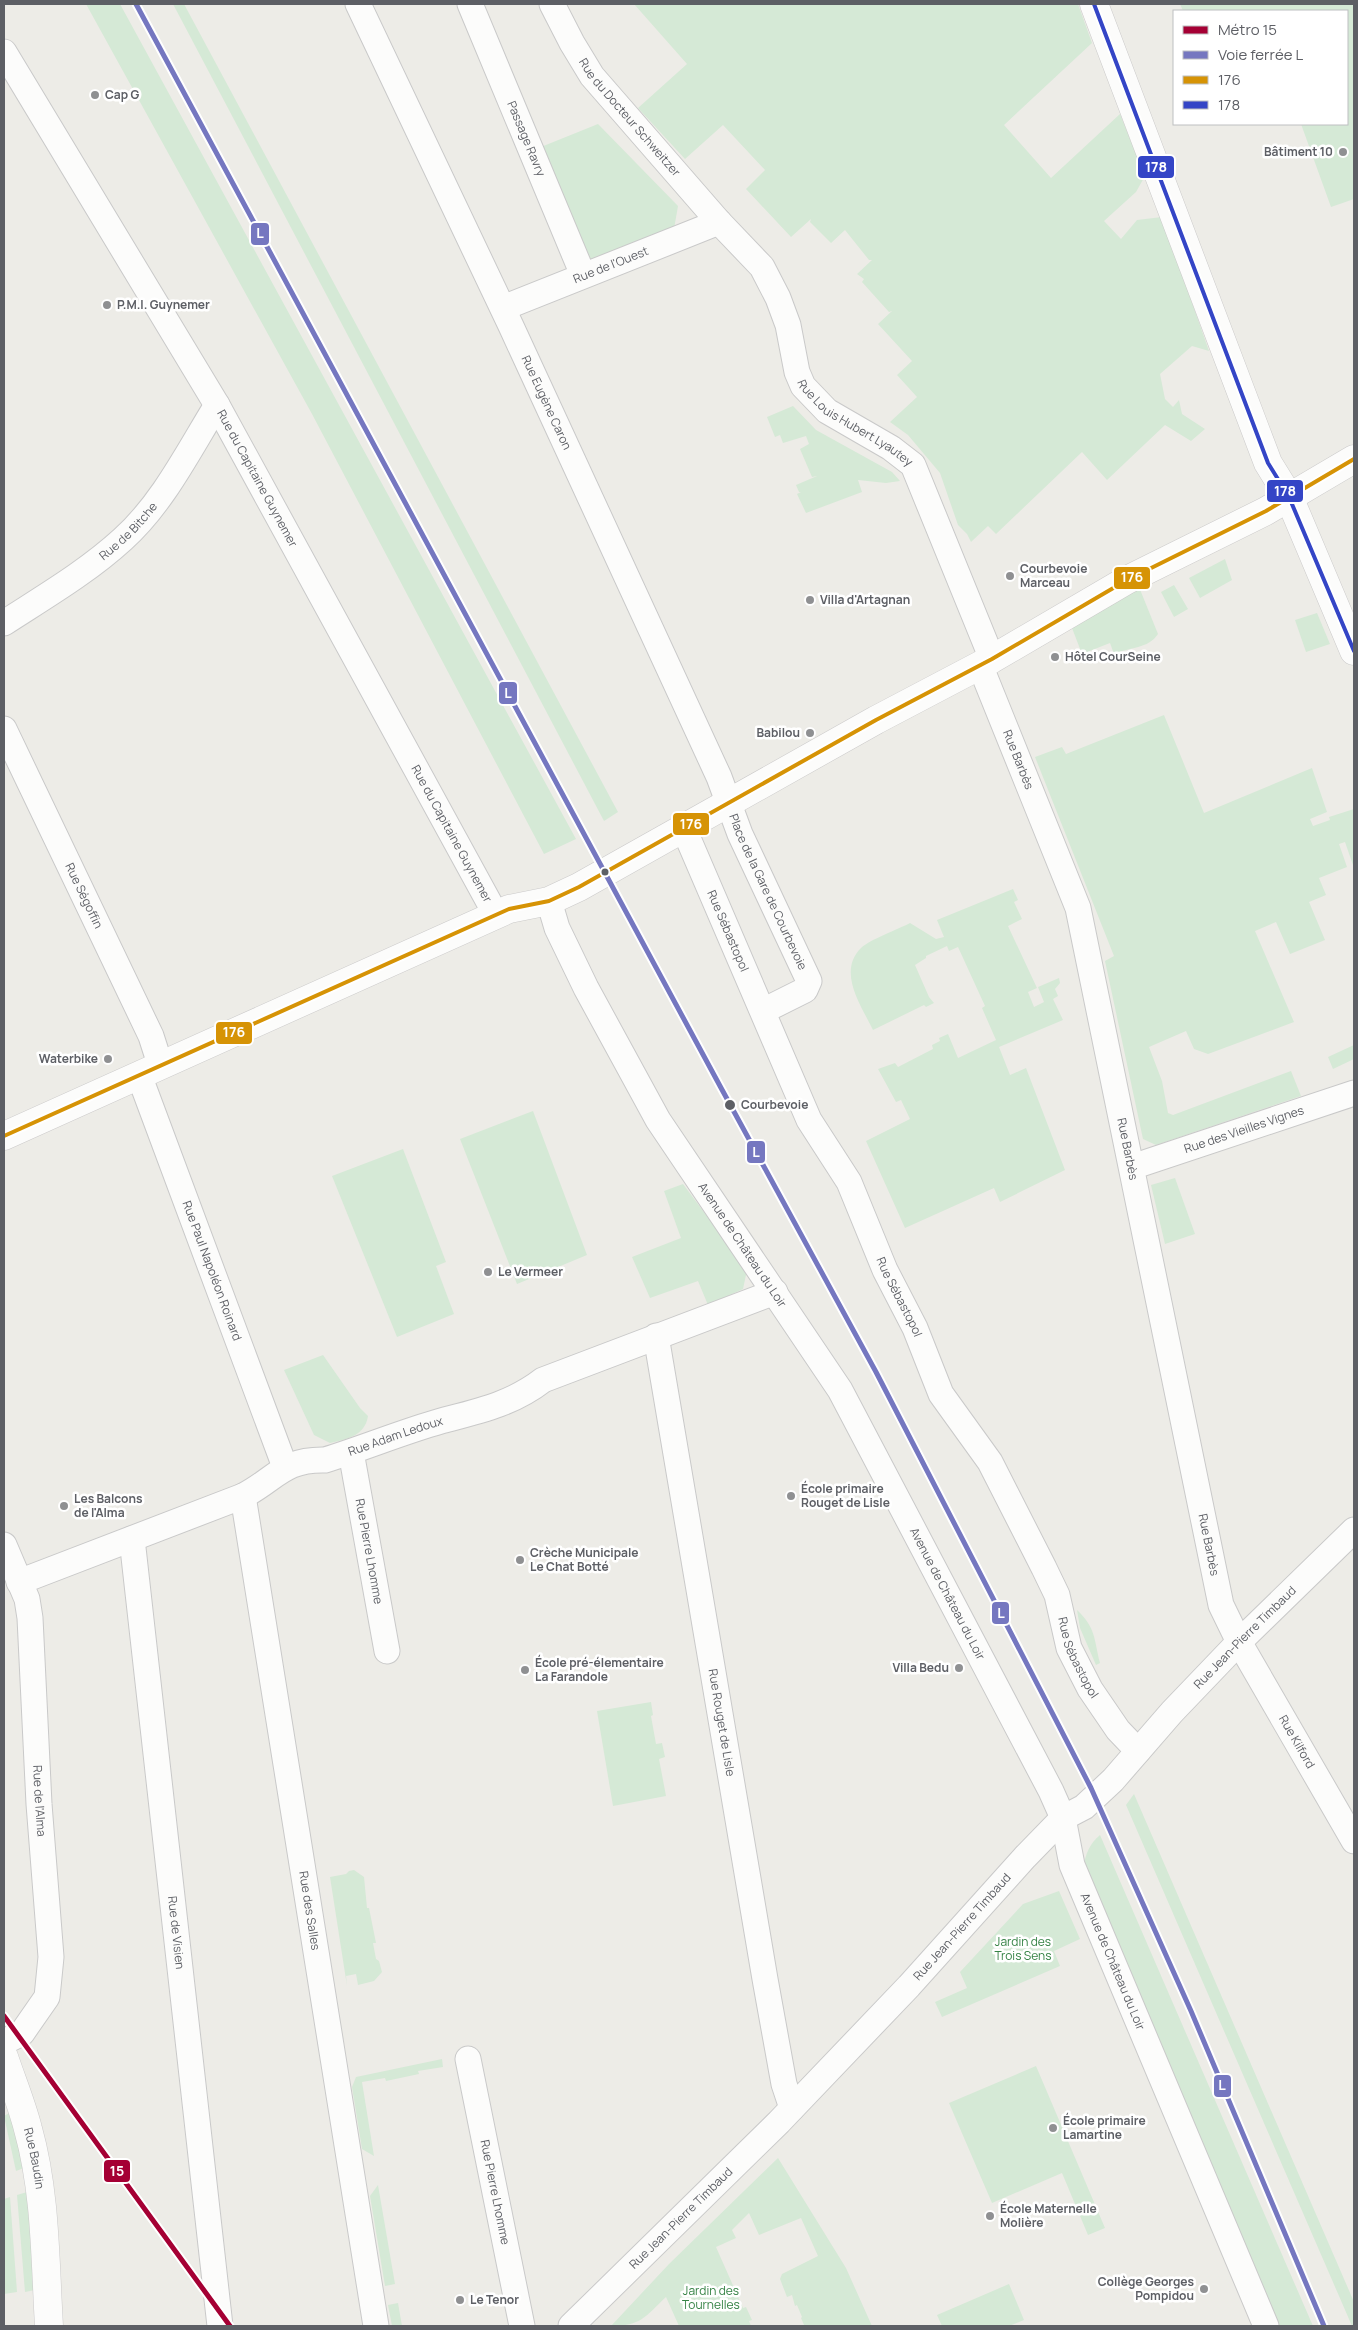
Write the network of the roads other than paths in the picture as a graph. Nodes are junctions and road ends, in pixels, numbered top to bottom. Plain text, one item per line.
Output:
1 (358, 4) edge
2 (470, 4) edge
3 (552, 4) edge
4 (1094, 4) edge
5 (4, 52) edge
6 (719, 222) junction
7 (583, 275) junction
8 (503, 308) junction
9 (217, 405) junction
10 (1354, 459) edge
11 (1289, 497) junction
12 (4, 623) edge
13 (1354, 651) edge
14 (986, 662) junction
15 (4, 729) edge
16 (728, 804) junction
17 (684, 829) junction
18 (549, 901) junction
19 (496, 915) junction
20 (761, 1007) junction
21 (150, 1070) junction
22 (1354, 1093) edge
23 (4, 1136) edge
24 (1132, 1167) junction
25 (775, 1292) junction
26 (656, 1336) junction
27 (350, 1452) junction
28 (285, 1467) junction
29 (243, 1496) junction
30 (1352, 1538) edge
31 (132, 1539) junction
32 (4, 1545) edge
33 (20, 1582) junction
34 (1239, 1642) junction
35 (387, 1651) dead end
36 (1138, 1750) junction
37 (1063, 1818) junction
38 (1354, 1842) edge
39 (4, 2042) edge
40 (4, 2057) edge
41 (468, 2059) dead end
42 (792, 2108) junction
43 (49, 2326) edge
44 (220, 2326) edge
45 (376, 2326) edge
46 (522, 2326) edge
47 (571, 2326) edge
48 (1266, 2326) edge

1 - 8 street, Rue Eugène Caron
2 - 7 street, Passage Ravry
3 - 6 street, Rue du Docteur Schweitzer
4 - 11 street
5 - 9 street, Rue du Capitaine Guynemer
6 - 7 street, Rue de l'Ouest
6 - 14 street, Rue Louis Hubert Lyautey
7 - 8 street, Rue de l'Ouest
8 - 16 street, Rue Eugène Caron
9 - 12 street, Rue de Bitche
9 - 19 street, Rue du Capitaine Guynemer
10 - 11 street
11 - 13 street
11 - 14 street
14 - 16 street
14 - 24 street, Rue Barbès
15 - 21 street, Rue Ségoffin
16 - 17 street
16 - 20 street, Place de la Gare de Courbevoie
17 - 18 street
17 - 20 street, Rue Sébastopol
18 - 19 street
18 - 25 street, Avenue de Château du Loir
19 - 21 street
20 - 36 street, Rue Sébastopol
21 - 23 street
21 - 28 street, Rue Paul Napoléon Roinard
22 - 24 street, Rue des Vieilles Vignes
24 - 34 street, Rue Barbès
25 - 26 street, Rue Adam Ledoux
25 - 37 street, Avenue de Château du Loir
26 - 27 street, Rue Adam Ledoux
26 - 42 street, Rue Rouget de Lisle
27 - 28 street, Rue Adam Ledoux
27 - 35 street, Rue Pierre Lhomme
28 - 29 street, Rue Adam Ledoux
29 - 31 street, Rue Adam Ledoux
29 - 45 street, Rue des Salles
30 - 34 street, Rue Jean-Pierre Timbaud
31 - 33 street, Rue Adam Ledoux
31 - 44 street, Rue de Visien
32 - 33 street, Rue de l'Alma
33 - 39 street, Rue de l'Alma
34 - 36 street, Rue Jean-Pierre Timbaud
34 - 38 street, Rue Kilford
36 - 37 street, Rue Jean-Pierre Timbaud
37 - 42 street, Rue Jean-Pierre Timbaud
37 - 48 street, Avenue de Château du Loir
40 - 43 street, Rue Baudin
41 - 46 street, Rue Pierre Lhomme
42 - 47 street, Rue Jean-Pierre Timbaud

